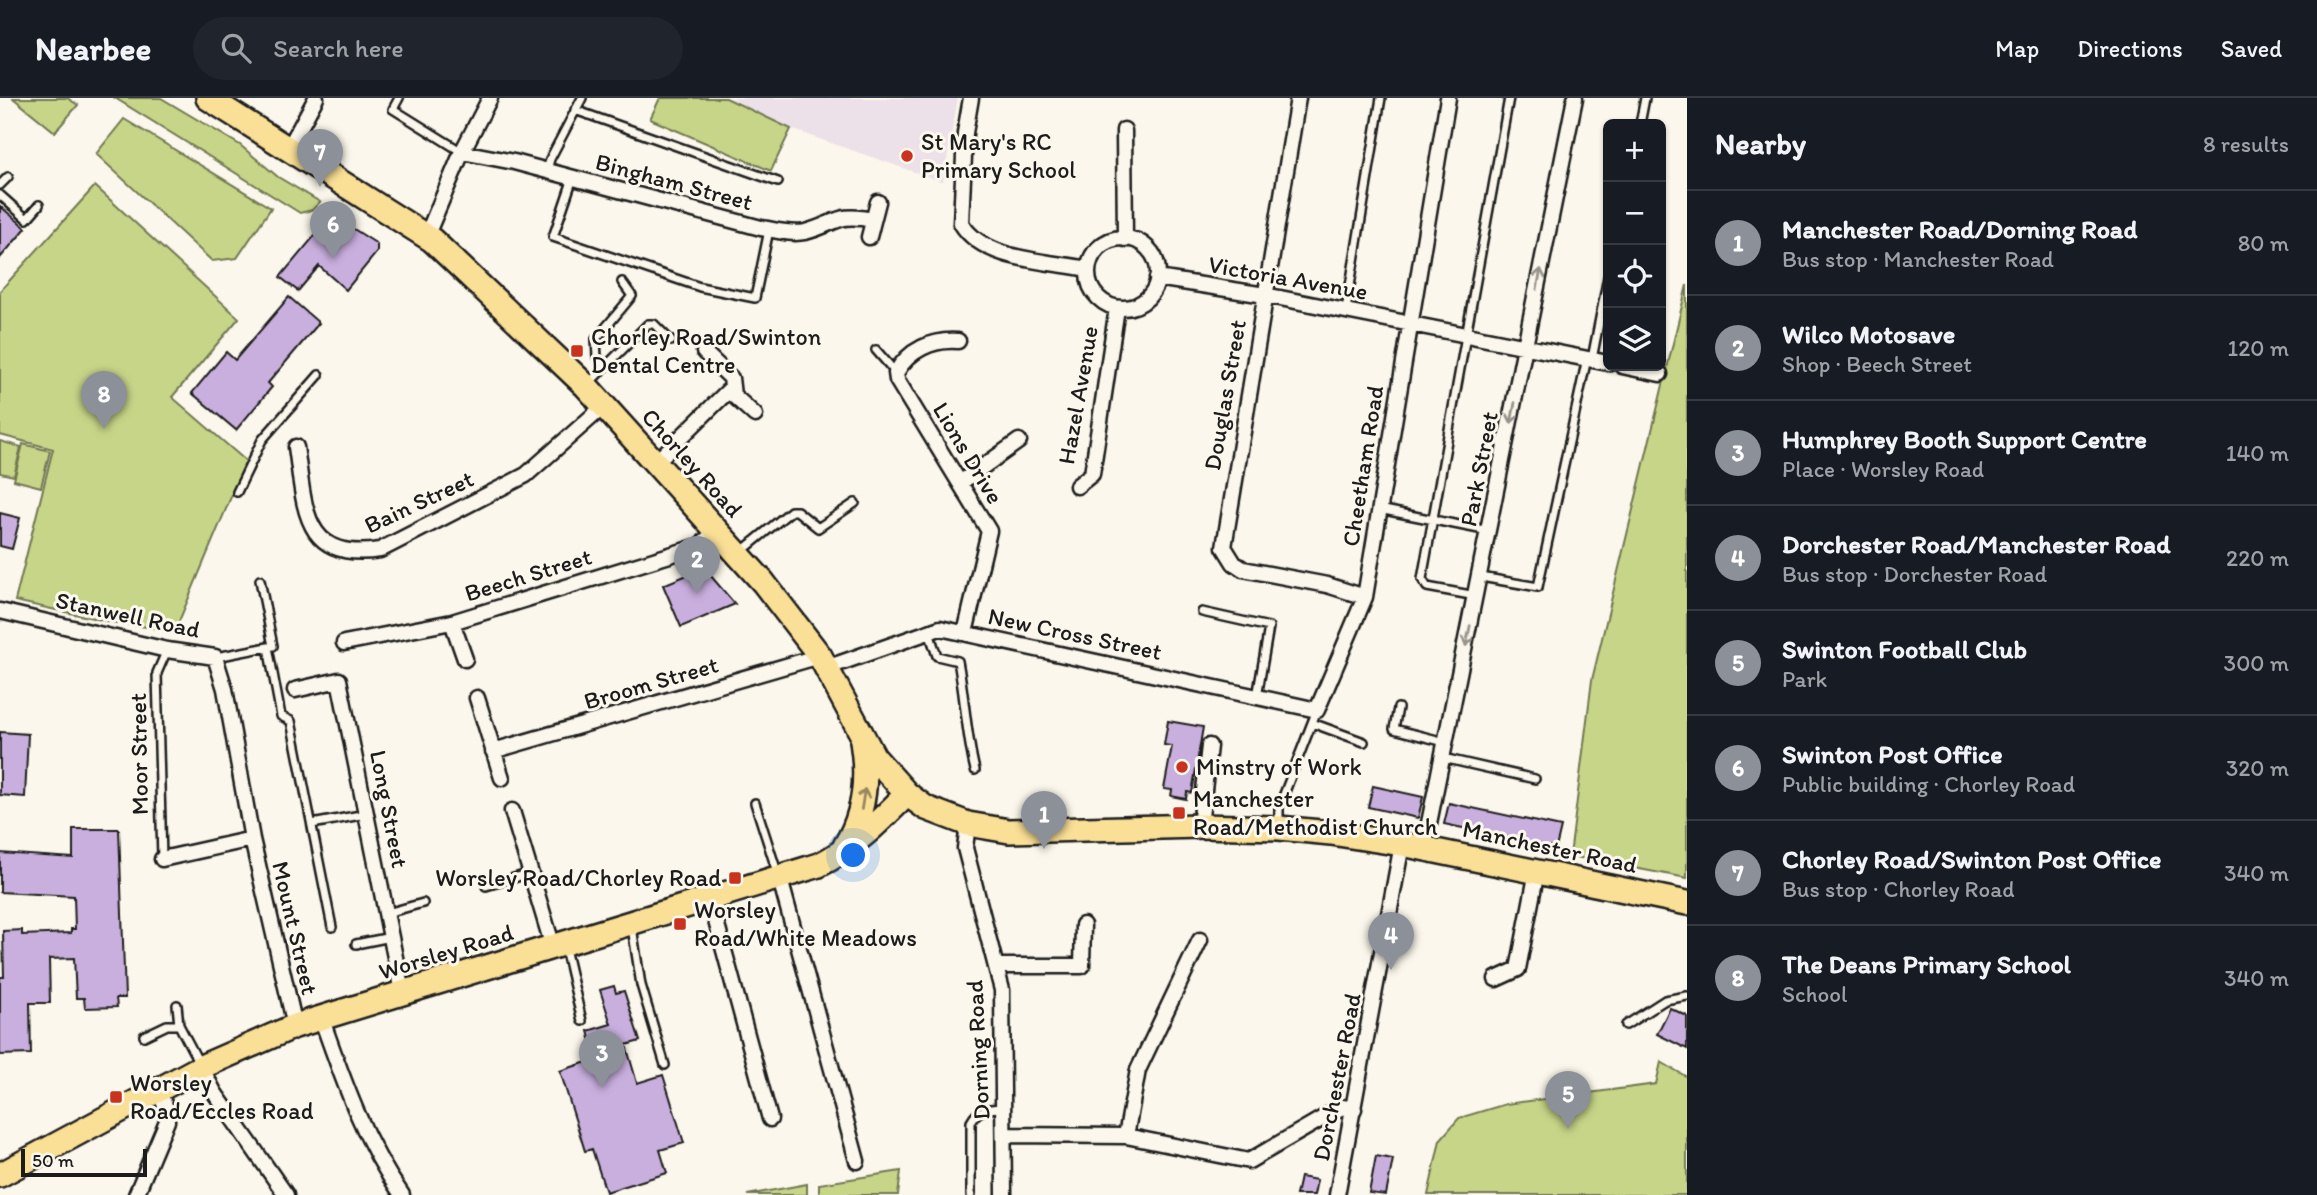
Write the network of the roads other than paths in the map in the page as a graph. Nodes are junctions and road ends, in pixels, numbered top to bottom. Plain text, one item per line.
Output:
1 (208, 98) edge
2 (316, 98) edge
3 (389, 98) edge
4 (491, 98) edge
5 (582, 98) edge
6 (971, 98) edge
7 (1298, 98) edge
8 (1381, 98) edge
9 (1448, 98) edge
10 (1509, 98) edge
11 (1575, 98) edge
12 (1645, 98) edge
13 (398, 100) edge
14 (575, 110) junction
15 (1641, 119) edge
16 (1124, 130) dead end
17 (289, 148) junction
18 (462, 152) junction
19 (547, 172) junction
20 (8, 177) dead end
21 (573, 178) junction
22 (778, 182) dead end
23 (0, 185) edge
24 (0, 194) edge
25 (877, 202) dead end
26 (39, 205) dead end
27 (873, 220) junction
28 (769, 230) junction
29 (426, 237) junction
30 (869, 237) dead end
31 (1125, 239) junction
32 (1088, 269) junction
33 (1157, 278) junction
34 (622, 282) dead end
35 (1265, 295) junction
36 (1603, 299) edge
37 (1117, 308) junction
38 (1346, 311) junction
39 (1410, 323) junction
40 (1467, 334) junction
41 (671, 341) dead end
42 (958, 341) dead end
43 (1526, 346) junction
44 (876, 350) dead end
45 (704, 352) dead end
46 (1589, 359) junction
47 (1603, 362) edge
48 (605, 366) junction
49 (1646, 371) edge
50 (896, 373) junction
51 (318, 374) dead end
52 (1660, 374) dead end
53 (586, 386) junction
54 (731, 388) junction
55 (605, 405) junction
56 (755, 415) dead end
57 (1019, 441) dead end
58 (296, 447) dead end
59 (656, 462) junction
60 (960, 483) junction
61 (1077, 486) dead end
62 (237, 492) dead end
63 (855, 503) dead end
64 (1379, 509) junction
65 (1433, 520) junction
66 (717, 531) junction
67 (1490, 531) junction
68 (739, 554) junction
69 (1481, 577) junction
70 (260, 580) dead end
71 (1477, 596) junction
72 (1365, 597) junction
73 (0, 611) edge
74 (1202, 612) dead end
75 (452, 622) junction
76 (929, 631) junction
77 (965, 633) junction
78 (344, 643) dead end
79 (268, 647) junction
80 (167, 650) junction
81 (215, 657) junction
82 (465, 659) dead end
83 (823, 662) junction
84 (295, 690) dead end
85 (1257, 697) junction
86 (477, 698) dead end
87 (1398, 708) dead end
88 (1314, 716) junction
89 (862, 737) junction
90 (1446, 742) junction
91 (1364, 743) dead end
92 (1209, 746) dead end
93 (493, 751) junction
94 (1443, 758) junction
95 (975, 770) dead end
96 (239, 771) joint
97 (502, 778) dead end
98 (1535, 779) dead end
99 (907, 794) junction
100 (755, 803) dead end
101 (512, 811) dead end
102 (366, 813) junction
103 (312, 824) junction
104 (968, 824) junction
105 (1200, 826) junction
106 (1279, 828) junction
107 (252, 839) junction
108 (1413, 846) junction
109 (839, 855) junction
110 (162, 859) joint
111 (1537, 871) junction
112 (531, 873) junction
113 (780, 879) junction
114 (486, 886) dead end
115 (710, 899) junction
116 (423, 903) dead end
117 (1687, 903) edge
118 (387, 914) junction
119 (631, 923) junction
120 (1083, 925) dead end
121 (332, 927) dead end
122 (391, 937) junction
123 (1200, 940) dead end
124 (356, 944) dead end
125 (559, 945) junction
126 (997, 966) junction
127 (1496, 979) dead end
128 (402, 992) junction
129 (1687, 996) edge
130 (177, 1005) dead end
131 (321, 1017) junction
132 (582, 1021) dead end
133 (179, 1025) junction
134 (1626, 1025) dead end
135 (295, 1026) junction
136 (144, 1036) dead end
137 (665, 1065) dead end
138 (201, 1067) junction
139 (158, 1090) junction
140 (1004, 1108) junction
141 (1354, 1109) junction
142 (770, 1119) dead end
143 (1004, 1135) junction
144 (1126, 1136) junction
145 (857, 1161) dead end
146 (0, 1175) edge
147 (136, 1195) edge
148 (286, 1195) edge
149 (402, 1195) edge
150 (971, 1195) edge
151 (1004, 1195) edge
152 (1337, 1195) edge

1 - 17 main road, Chorley Road
2 - 17 street
3 - 13 lane
4 - 18 street
5 - 14 lane
6 - 32 street
7 - 35 street, Douglas Street
8 - 38 lane
9 - 39 street, Cheetham Road
10 - 40 lane
43 -> 11 street, Park Street
12 - 15 lane
13 - 18 lane
14 - 19 lane
14 - 22 lane
16 - 31 street
17 - 29 main road, Chorley Road
18 - 19 street, Bingham Street
18 - 29 street
19 - 21 street, Bingham Street
20 - 23 lane
21 - 28 street, Bingham Street
21 - 28 lane
24 - 26 lane
25 - 27 street
27 - 28 street, Bingham Street
27 - 30 street
29 - 53 main road, Chorley Road
31 - 32 street
31 - 33 street
32 - 37 street
33 - 35 street, Victoria Avenue
33 - 37 street
34 - 48 lane
35 - 38 street, Victoria Avenue
35 - 72 street, Douglas Street
36 - 46 lane
37 - 61 street, Hazel Avenue
38 - 39 street, Victoria Avenue
39 - 40 street, Victoria Avenue
39 - 64 street, Cheetham Road
40 - 43 street, Victoria Avenue
40 - 65 lane
41 - 48 lane
42 - 50 street
43 - 46 street, Victoria Avenue
43 -> 67 street, Park Street
44 - 50 lane
45 - 54 street
46 - 47 street, Victoria Avenue
46 - 69 lane
48 - 53 lane
49 - 52 street
50 - 60 street, Lions Drive
51 - 62 lane
53 - 55 main road, Chorley Road
54 - 56 street
54 - 59 street
55 - 58 street, Bain Street
55 - 59 main road, Chorley Road
57 - 60 street
59 - 66 main road, Chorley Road
60 - 77 street, Lions Drive
63 - 68 lane
64 - 65 lane
64 - 72 street, Cheetham Road
65 - 67 lane
65 - 71 lane
66 - 68 main road, Chorley Road
66 - 75 street, Beech Street
67 - 69 street, Park Street
68 - 83 main road, Chorley Road
69 - 71 street, Park Street
70 - 79 lane
71 -> 90 street, Park Street
72 - 88 street, Cheetham Road
73 - 80 street, Stanwell Road
74 - 85 lane
75 - 78 street, Beech Street
75 - 82 street
76 - 77 street, New Cross Street
76 - 83 street, New Cross Street
76 - 95 lane
77 - 85 street, New Cross Street
79 - 81 lane
79 - 103 lane
80 - 81 street, Stanwell Road
80 - 110 lane, Moor Street
81 - 96 street, Stanwell Road
83 - 89 main road, Chorley Road
83 - 93 street, Broom Street
84 - 102 street, Long Street
85 - 88 street, New Cross Street
86 - 93 street
87 - 90 lane
88 - 91 lane
88 - 106 lane, Cheetham Road
89 - 99 main road, Chorley Road
109 -> 89 main road
90 - 94 street, Park Street
92 - 105 street
93 - 97 street
94 - 98 lane
94 - 108 street, Park Street
96 - 107 street, Mount Street
99 - 104 main road, Manchester Road
99 - 109 main road, Worsley Road
100 - 113 lane
101 - 112 street
102 - 103 lane
102 - 118 street, Long Street
103 - 121 lane
104 - 105 main road, Manchester Road
104 - 126 street, Dorning Road
105 - 106 main road, Manchester Road
106 - 108 main road, Manchester Road
107 - 110 street, Mount Street
107 - 135 street, Mount Street
108 - 111 main road, Manchester Road
108 - 141 street, Dorchester Road
109 - 113 main road, Worsley Road
111 - 117 main road, Manchester Road
111 - 127 street
112 - 114 lane
112 - 125 street
113 - 115 main road, Worsley Road
113 - 145 street
115 - 119 main road, Worsley Road
115 - 142 street
116 - 118 lane
118 - 122 street, Long Street
119 - 125 main road, Worsley Road
119 - 137 lane
120 - 126 street
122 - 124 lane
122 - 128 street, Long Street
123 - 144 street
125 - 128 main road, Worsley Road
125 - 132 lane
126 - 140 street, Dorning Road
128 - 131 main road, Worsley Road
129 - 134 lane
130 - 133 lane
131 - 135 main road, Worsley Road
131 - 149 street
133 - 136 lane
133 - 138 lane
135 - 138 main road, Worsley Road
138 - 139 main road, Worsley Road
138 - 148 street
139 - 146 main road, Worsley Road
139 - 147 street
140 - 143 street, Dorning Road
140 - 150 lane
141 - 144 street
141 - 152 street, Dorchester Road
143 - 144 street
143 - 151 street, Dorning Road

